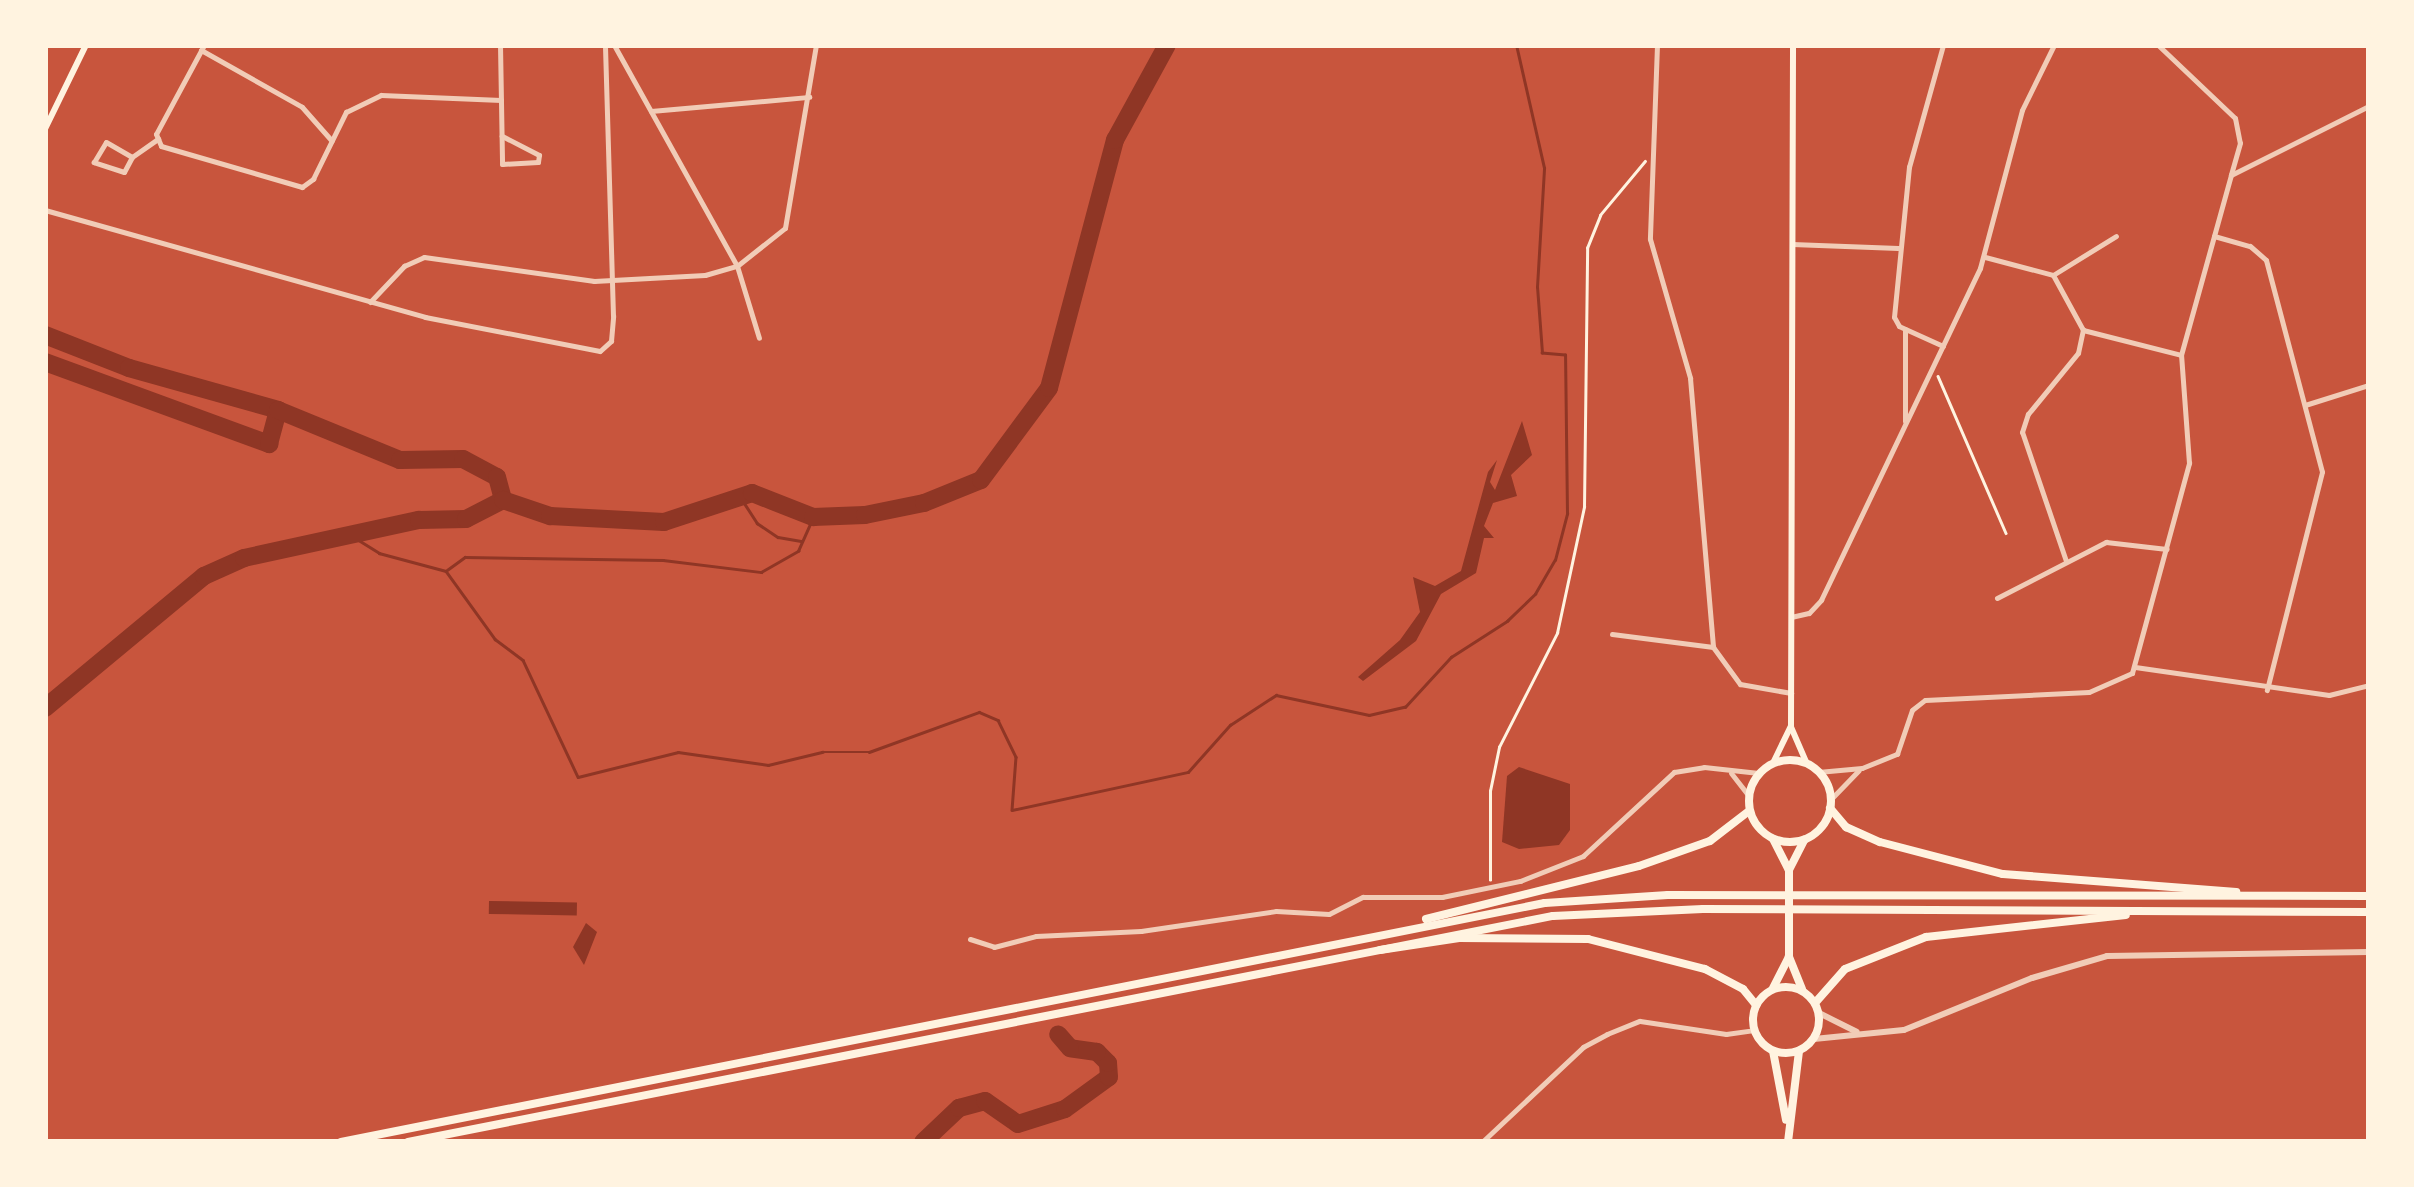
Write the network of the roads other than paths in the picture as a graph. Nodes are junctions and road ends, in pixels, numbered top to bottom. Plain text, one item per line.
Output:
1 (86, 45) edge
2 (500, 45) edge
3 (605, 45) edge
4 (614, 45) edge
5 (816, 45) edge
6 (1657, 45) edge
7 (1792, 45) edge
8 (1944, 45) edge
9 (2054, 45) edge
10 (2158, 45) edge
11 (203, 48) edge
12 (809, 97) junction
13 (501, 100) junction
14 (2369, 106) edge
15 (651, 111) junction
16 (45, 130) edge
17 (502, 136) junction
18 (158, 140) junction
19 (332, 141) junction
20 (132, 157) junction
21 (2231, 176) junction
22 (45, 210) edge
23 (2116, 236) dead end
24 (2214, 236) junction
25 (1792, 244) junction
26 (1898, 248) junction
27 (1985, 256) junction
28 (736, 266) junction
29 (2053, 275) junction
30 (613, 281) junction
31 (370, 302) junction
32 (1905, 329) junction
33 (2083, 330) junction
34 (758, 338) dead end
35 (1943, 346) junction
36 (2181, 355) junction
37 (2369, 386) edge
38 (2305, 405) junction
39 (1906, 425) junction
40 (2167, 549) junction
41 (2066, 561) junction
42 (1997, 598) dead end
43 (1790, 616) junction
44 (1612, 634) dead end
45 (1713, 647) junction
46 (2134, 670) junction
47 (2369, 685) edge
48 (2268, 690) junction
49 (1791, 693) junction
50 (1790, 726) junction
51 (1773, 764) junction
52 (1807, 764) junction
53 (1862, 768) junction
54 (1723, 770) junction
55 (1818, 772) junction
56 (1760, 773) junction
57 (1749, 796) junction
58 (1831, 804) junction
59 (1750, 811) junction
60 (1773, 839) junction
61 (1804, 840) junction
62 (1789, 870) junction
63 (2255, 896) junction
64 (2369, 896) edge
65 (2150, 911) junction
66 (2369, 912) edge
67 (1399, 928) junction
68 (970, 939) dead end
69 (1360, 950) junction
70 (2369, 952) edge
71 (1789, 956) junction
72 (1771, 990) junction
73 (1804, 992) junction
74 (1756, 1005) junction
75 (1817, 1008) junction
76 (1754, 1030) junction
77 (1858, 1032) junction
78 (1814, 1039) junction
79 (1772, 1051) junction
80 (1798, 1051) junction
81 (1788, 1140) edge
82 (341, 1142) edge
83 (408, 1142) edge
84 (1482, 1142) edge

1 - 16 main road
2 - 13 street
3 - 30 street
4 - 15 street
5 - 12 street
6 - 45 street
7 - 25 main road
8 - 26 street
9 - 27 street
10 - 21 street
11 - 18 street
11 - 19 street
12 - 15 street
12 - 28 street
13 - 17 street
13 - 19 street
14 - 21 street
15 - 28 street
17 - 17 street
18 - 19 street
18 - 20 street
20 - 20 street
21 - 24 street
22 - 31 street
23 - 29 street
24 - 36 street
24 - 38 street
25 - 26 street
25 - 43 main road
26 - 32 street
27 - 29 street
27 - 35 street
28 - 30 street
28 - 34 street
29 - 33 street
30 - 31 street
30 - 31 street
32 - 35 street
32 - 39 street
33 - 36 street
33 - 41 street
35 - 39 street
36 - 40 street
37 - 38 street
38 - 48 street
39 - 43 street
40 - 41 street
40 - 46 street
41 - 42 street
43 - 49 main road
44 - 45 street
45 - 49 street
46 - 48 street
46 - 53 street
47 - 48 street
49 - 50 main road
50 - 51 main road
50 - 52 main road
51 - 52 main road
51 - 56 main road
52 - 55 main road
53 - 55 street
53 - 58 street
54 - 56 street
54 - 57 street
54 - 68 street
55 - 58 main road
56 - 57 main road
57 - 59 main road
58 - 61 main road
58 - 63 main road
59 - 60 main road
59 - 67 main road
60 - 61 main road
60 - 62 main road
61 - 62 main road
62 - 71 main road
63 - 64 main road
63 - 67 main road
65 - 66 main road
65 - 69 main road
65 - 75 main road
67 - 82 main road
69 - 74 main road
69 - 83 main road
70 - 77 street
71 - 72 main road
71 - 73 main road
72 - 73 main road
72 - 74 main road
73 - 75 main road
74 - 76 main road
75 - 77 street
75 - 78 main road
76 - 79 main road
76 - 84 street
77 - 78 street
78 - 80 main road
79 - 80 main road
79 - 81 main road
80 - 81 main road

